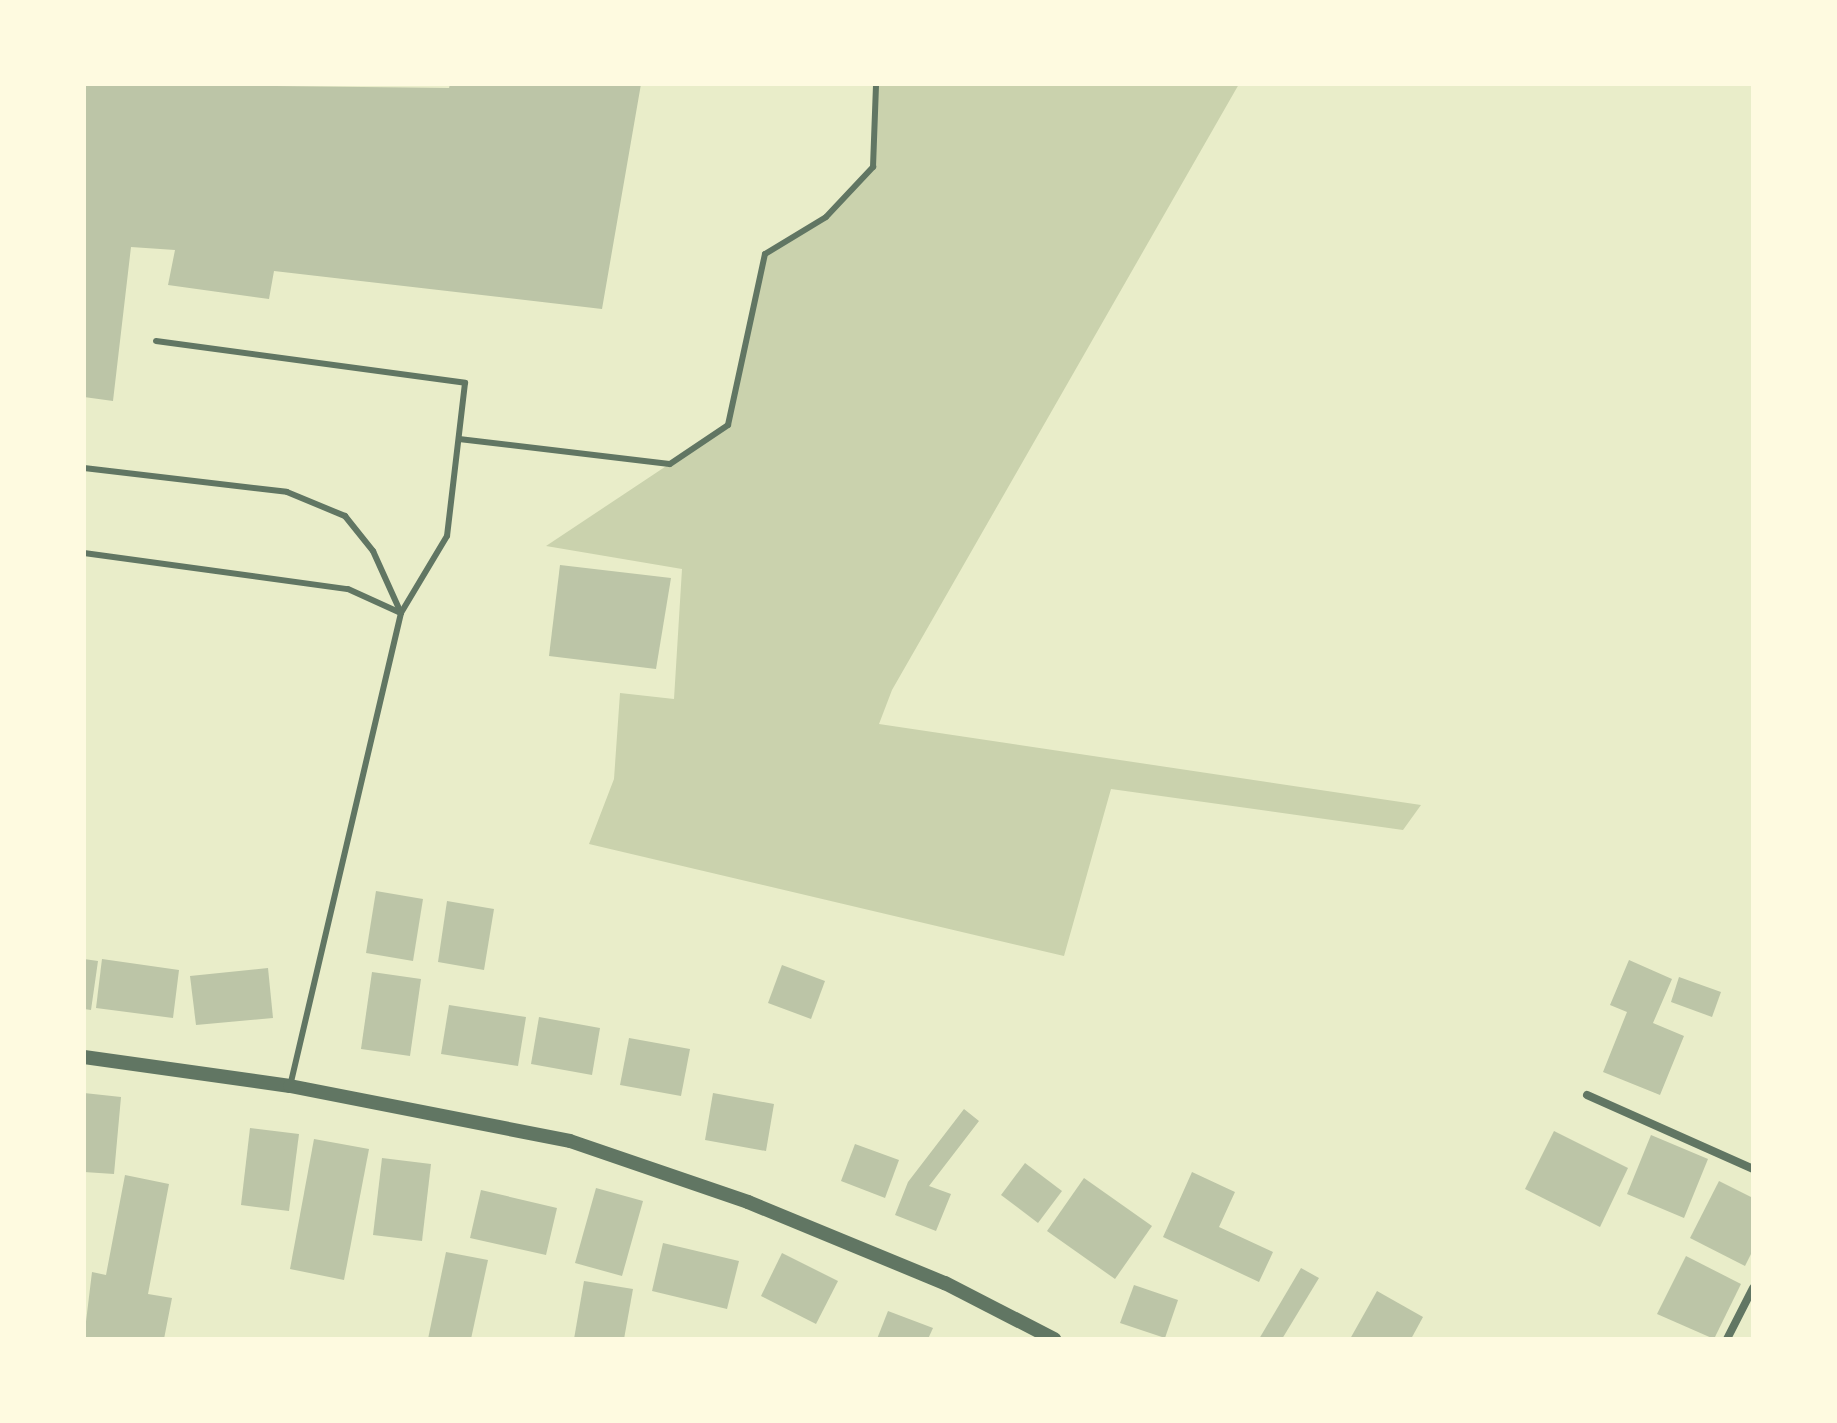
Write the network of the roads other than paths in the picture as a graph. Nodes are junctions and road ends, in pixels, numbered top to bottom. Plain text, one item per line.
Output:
1 (876, 84) edge
2 (156, 341) dead end
3 (459, 439) junction
4 (84, 468) edge
5 (84, 553) edge
6 (401, 613) junction
7 (84, 1057) edge
8 (290, 1086) junction
9 (1587, 1095) dead end
10 (1753, 1169) edge
11 (1753, 1288) edge
12 (1054, 1339) edge
13 (1727, 1339) edge

1 - 3 lane
2 - 3 lane
3 - 6 lane
4 - 6 lane
5 - 6 lane
6 - 8 lane
7 - 8 street
8 - 12 street
9 - 10 street
11 - 13 street

